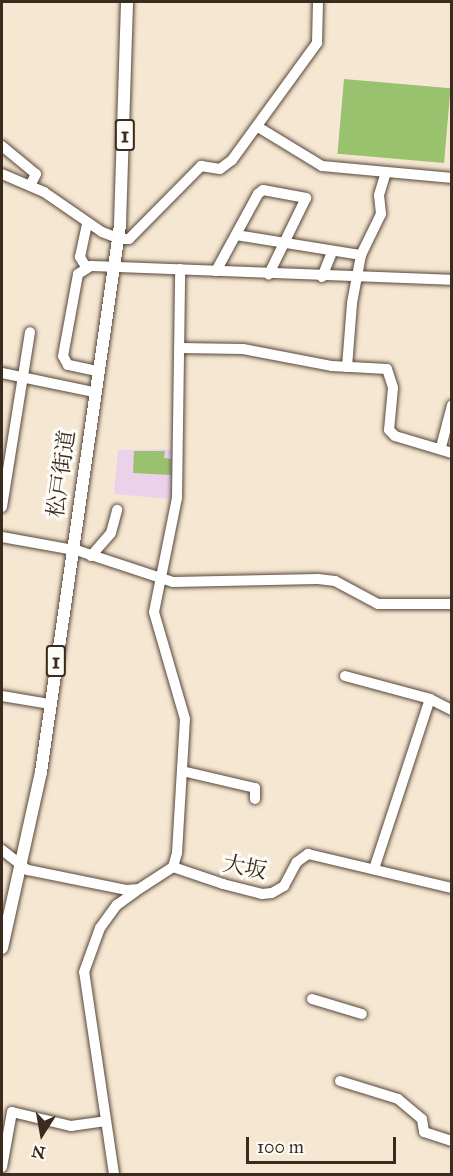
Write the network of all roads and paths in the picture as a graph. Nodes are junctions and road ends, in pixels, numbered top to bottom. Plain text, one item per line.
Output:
1 (127, 2) edge
2 (318, 2) edge
3 (258, 127) junction
4 (2, 146) edge
5 (386, 172) junction
6 (2, 174) edge
7 (452, 178) edge
8 (30, 186) junction
9 (87, 223) junction
10 (236, 235) junction
11 (118, 238) junction
12 (284, 244) junction
13 (332, 252) junction
14 (361, 255) junction
15 (86, 267) junction
16 (114, 268) junction
17 (180, 269) junction
18 (216, 271) junction
19 (268, 274) junction
20 (322, 277) junction
21 (359, 279) junction
22 (452, 280) edge
23 (30, 332) dead end
24 (180, 348) junction
25 (347, 367) junction
26 (97, 371) junction
27 (2, 373) edge
28 (21, 377) junction
29 (94, 392) junction
30 (452, 405) edge
31 (441, 447) junction
32 (452, 453) edge
33 (5, 459) edge
34 (2, 507) edge
35 (117, 510) dead end
36 (2, 537) edge
37 (72, 549) junction
38 (91, 556) junction
39 (161, 579) junction
40 (452, 604) edge
41 (345, 676) dead end
42 (2, 696) edge
43 (430, 699) junction
44 (50, 704) junction
45 (452, 710) edge
46 (182, 771) junction
47 (255, 799) dead end
48 (2, 850) edge
49 (22, 866) junction
50 (173, 867) junction
51 (374, 869) junction
52 (452, 888) edge
53 (139, 889) junction
54 (2, 948) edge
55 (312, 999) dead end
56 (362, 1014) dead end
57 (340, 1081) dead end
58 (106, 1120) junction
59 (452, 1141) edge
60 (2, 1167) edge
61 (114, 1174) edge

1 - 11 main road, 松戸街道 / 1
2 - 3 street
3 - 5 street
3 - 11 street
4 - 8 street
5 - 7 street
5 - 14 street
6 - 8 street
8 - 9 street
9 - 11 street
9 - 15 street
10 - 12 street
10 - 12 street
10 - 18 street
11 - 16 main road, 松戸街道 / 1
12 - 13 street
12 - 19 street
13 - 14 street
13 - 20 street
14 - 21 street
15 - 16 street
15 - 26 street
16 - 17 street
16 - 26 main road, 松戸街道 / 1
17 - 18 street
17 - 24 street
18 - 19 street
19 - 20 street
20 - 21 street
21 - 22 street
21 - 25 street
23 - 28 street
24 - 25 street
24 - 39 street
25 - 31 street
26 - 29 main road, 松戸街道 / 1
27 - 28 street
28 - 29 street
28 - 33 street
29 - 37 main road, 松戸街道 / 1
30 - 31 street
31 - 32 street
33 - 34 street
35 - 38 street
36 - 37 street
37 - 38 street
37 - 44 main road, 松戸街道 / 1
38 - 39 street
39 - 40 street
39 - 46 street
41 - 43 street
42 - 44 street
43 - 45 street
43 - 51 street
44 - 49 main road, 松戸街道 / 1
46 - 47 street
46 - 50 street
48 - 49 street
49 - 53 street
49 - 54 main road, 松戸街道 / 1
50 - 51 street, 大坂
50 - 53 street
51 - 52 street, 大坂
53 - 58 street
55 - 56 street
57 - 59 street
58 - 60 street
58 - 61 street

